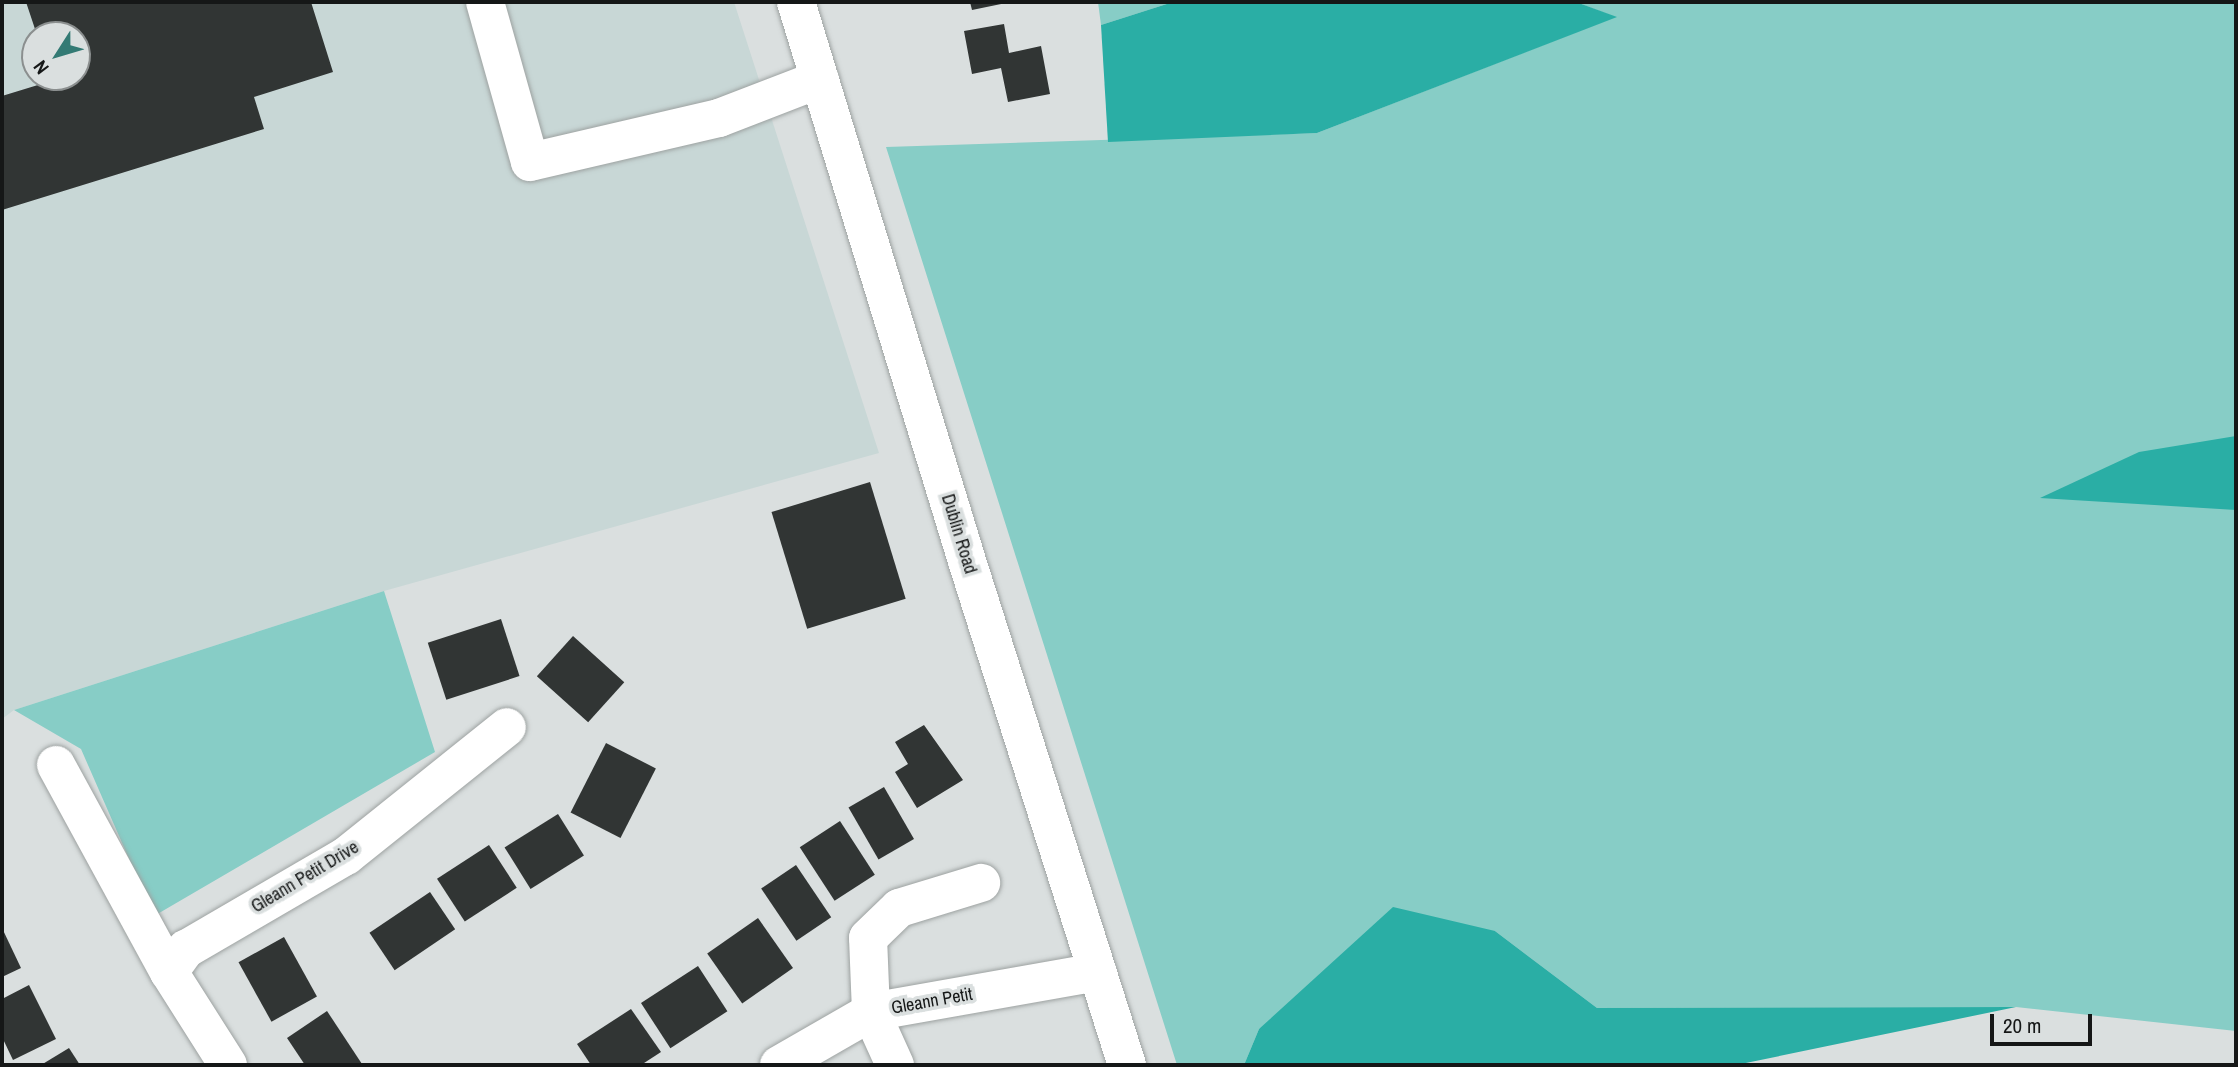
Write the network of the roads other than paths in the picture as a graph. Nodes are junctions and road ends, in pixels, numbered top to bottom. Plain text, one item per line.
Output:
1 (485, 2) edge
2 (796, 2) edge
3 (820, 79) junction
4 (507, 727) dead end
5 (56, 765) dead end
6 (981, 883) dead end
7 (169, 972) junction
8 (1097, 972) junction
9 (872, 1012) junction
10 (228, 1065) edge
11 (779, 1065) edge
12 (895, 1065) edge
13 (1127, 1065) edge

1 - 3 street
2 - 3 street, Dublin Road
3 - 8 street, Dublin Road
4 - 7 street, Gleann Petit Drive
5 - 7 street
6 - 9 street
7 - 10 street
8 - 9 street, Gleann Petit
8 - 13 street, Dublin Road
9 - 11 street, Gleann Petit
9 - 12 street

